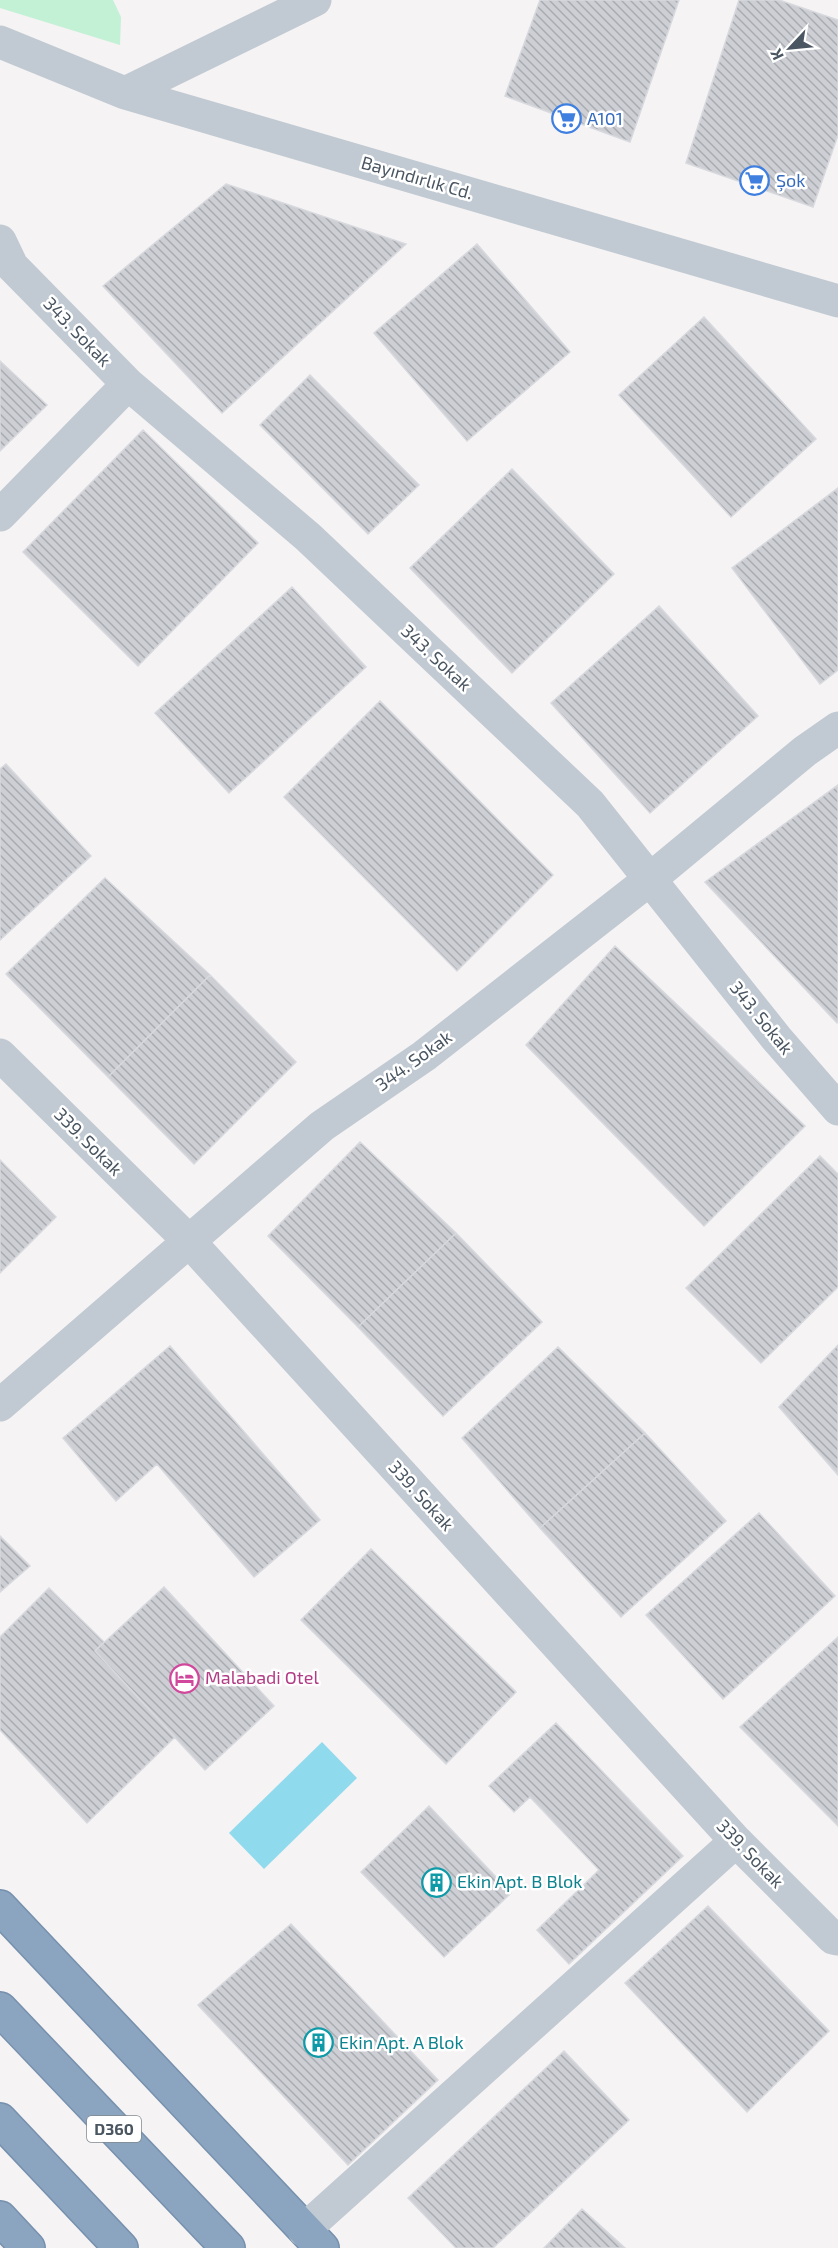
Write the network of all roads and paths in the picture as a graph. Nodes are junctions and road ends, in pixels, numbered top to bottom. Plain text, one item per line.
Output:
1 (315, 0) edge
2 (0, 45) edge
3 (125, 93) junction
4 (0, 241) edge
5 (838, 301) edge
6 (128, 384) junction
7 (0, 515) edge
8 (838, 728) edge
9 (649, 880) junction
10 (0, 1055) edge
11 (838, 1109) edge
12 (188, 1240) junction
13 (0, 1405) edge
14 (736, 1841) junction
15 (0, 1907) edge
16 (838, 1939) edge
17 (0, 2009) edge
18 (0, 2120) edge
19 (0, 2218) edge
20 (313, 2239) edge
21 (28, 2248) edge
22 (121, 2248) edge
23 (228, 2248) edge

1 - 3 street
2 - 3 street, Bayındırlık Cd.
3 - 5 street, Bayındırlık Cd.
4 - 6 street, 343. Sokak
6 - 7 street
6 - 9 street, 343. Sokak
8 - 9 street, 344. Sokak
9 - 11 street, 343. Sokak
9 - 12 street, 344. Sokak
10 - 12 street, 339. Sokak
12 - 13 street, 344. Sokak
12 - 14 street, 339. Sokak
14 - 16 street, 339. Sokak
14 - 20 street
15 - 20 highway
17 - 23 highway, D360
18 - 22 highway
19 - 21 highway

